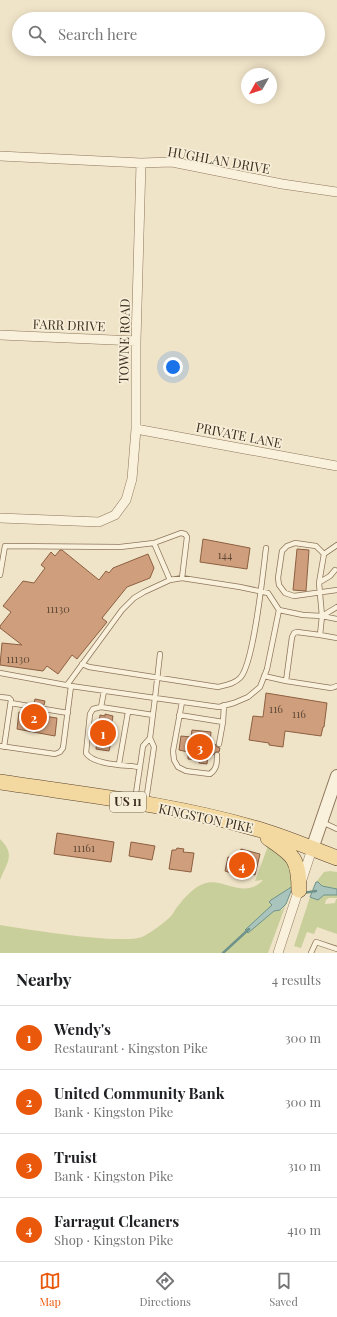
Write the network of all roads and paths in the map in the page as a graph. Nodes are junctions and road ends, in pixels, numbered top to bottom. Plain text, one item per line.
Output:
1 (0, 156) edge
2 (141, 163) junction
3 (337, 192) edge
4 (0, 335) edge
5 (136, 341) junction
6 (136, 429) junction
7 (337, 466) edge
8 (0, 518) edge
9 (154, 543) junction
10 (337, 545) edge
11 (266, 548) dead end
12 (324, 554) junction
13 (335, 570) dead end
14 (0, 575) edge
15 (182, 578) junction
16 (170, 580) junction
17 (320, 582) junction
18 (337, 590) edge
19 (260, 592) junction
20 (320, 592) junction
21 (337, 607) edge
22 (279, 610) junction
23 (322, 616) junction
24 (337, 619) edge
25 (320, 635) junction
26 (337, 638) edge
27 (160, 654) dead end
28 (82, 664) junction
29 (0, 673) edge
30 (264, 676) junction
31 (157, 677) junction
32 (286, 682) junction
33 (69, 685) junction
34 (337, 686) edge
35 (104, 691) junction
36 (0, 697) edge
37 (155, 698) junction
38 (182, 702) junction
39 (11, 703) junction
40 (101, 706) junction
41 (224, 706) junction
42 (34, 707) dead end
43 (44, 709) dead end
44 (128, 712) junction
45 (68, 713) junction
46 (153, 715) junction
47 (179, 715) junction
48 (223, 722) junction
49 (150, 738) junction
50 (219, 744) dead end
51 (2, 746) edge
52 (218, 755) dead end
53 (119, 764) junction
54 (139, 767) junction
55 (337, 776) edge
56 (0, 782) edge
57 (140, 804) junction
58 (322, 822) junction
59 (254, 828) junction
60 (337, 829) edge
61 (312, 849) junction
62 (337, 858) edge
63 (298, 891) junction
64 (337, 949) edge
65 (278, 953) edge
66 (311, 953) edge

1 - 2 street, HUGHLAN DRIVE
2 - 3 street, HUGHLAN DRIVE
2 - 5 street, TOWNE ROAD
4 - 5 street, FARR DRIVE
5 - 6 street, TOWNE ROAD
6 - 7 street, PRIVATE LANE
6 - 8 street, TOWNE ROAD
9 - 14 lane
9 - 15 lane
9 - 16 lane
10 - 12 lane
11 - 19 lane
12 - 17 lane
12 - 20 lane
13 - 17 lane
15 - 16 lane
15 - 19 lane
16 - 28 lane
17 - 20 lane
18 - 20 lane
19 - 22 lane
19 - 31 lane
20 - 23 lane
21 - 23 lane
22 - 23 lane
22 - 30 lane
23 - 24 lane
23 - 25 lane
25 - 26 lane
25 - 32 lane
27 - 31 lane
28 - 31 lane
28 - 33 lane
29 - 33 lane
30 - 32 lane
30 - 41 lane
31 - 37 lane
32 - 34 lane
33 - 35 lane
33 - 45 lane
35 - 37 lane
35 - 40 lane
36 - 39 lane
37 - 38 lane
37 - 46 lane
38 - 41 lane
38 - 47 lane
39 - 42 lane
39 - 51 lane
40 - 44 lane
40 - 53 lane
41 - 48 lane
43 - 45 lane
44 - 46 lane
44 - 53 lane
45 - 51 lane
46 - 49 lane
47 - 48 lane
47 - 52 lane
48 - 50 lane
49 - 54 lane
49 - 57 lane
53 - 54 lane
54 - 57 lane
55 - 58 street
56 - 57 main road, KINGSTON PIKE / US 11
57 - 59 main road, KINGSTON PIKE / US 11
58 - 60 lane
58 - 61 street
59 - 61 main road, KINGSTON PIKE / US 11
59 - 63 main road
61 - 62 main road, KINGSTON PIKE / US 11
61 - 63 street
63 - 65 street
64 - 66 lane

